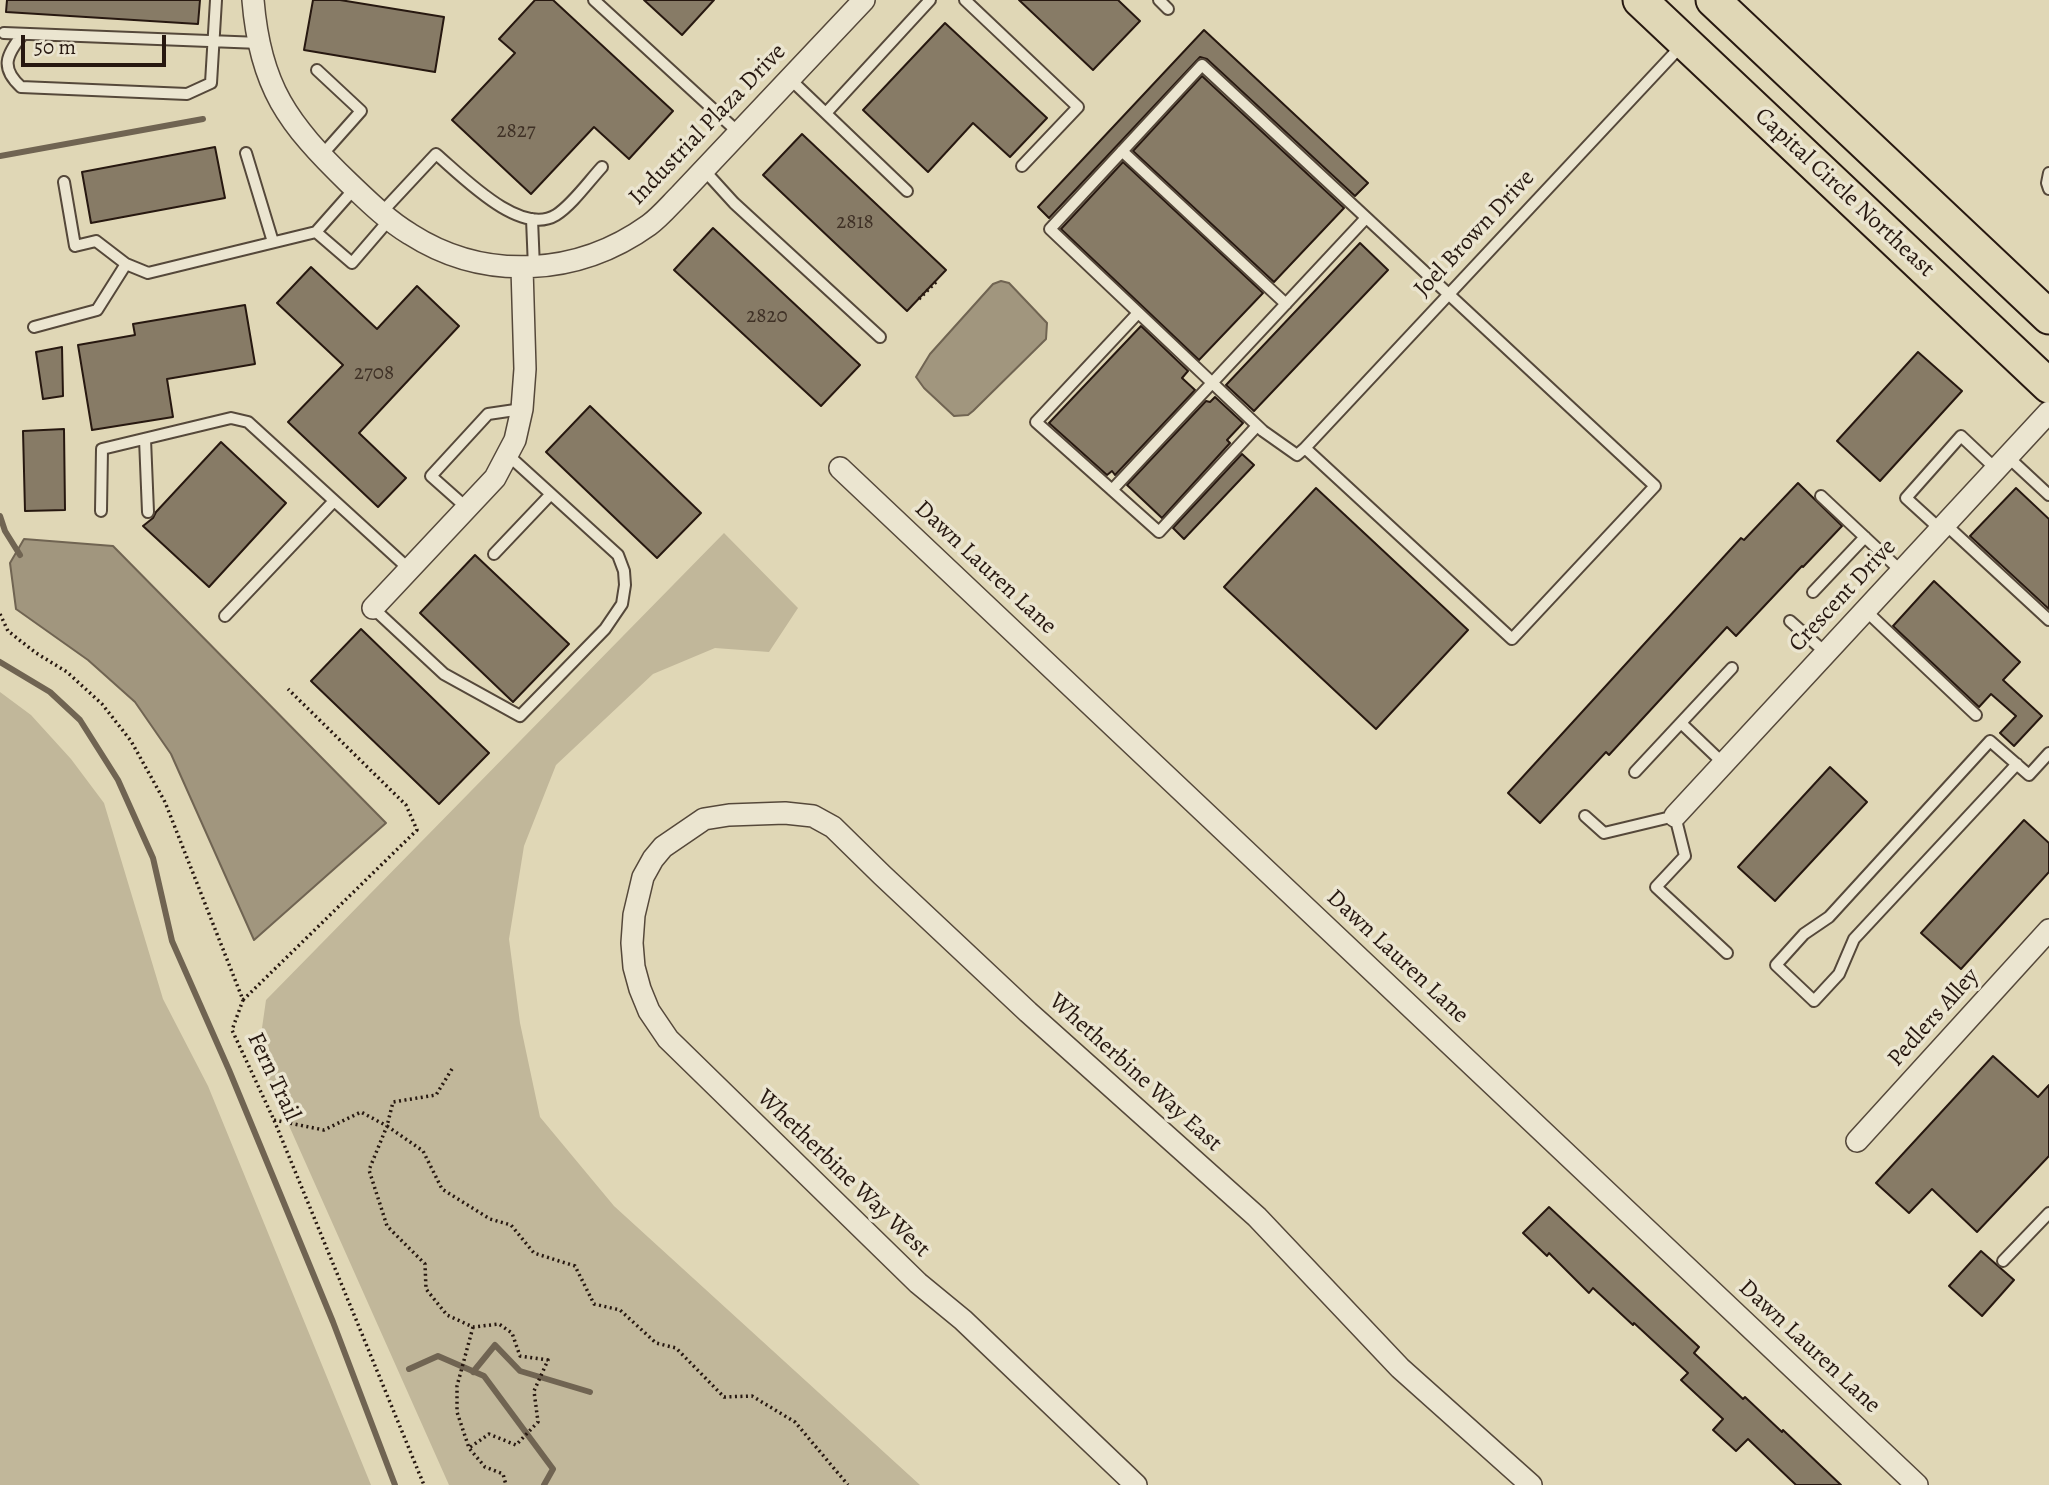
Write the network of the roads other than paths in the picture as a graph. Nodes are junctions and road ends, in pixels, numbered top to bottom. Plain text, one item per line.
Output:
1 (216, 0) edge
2 (253, 0) edge
3 (594, 0) edge
4 (864, 0) edge
5 (930, 0) edge
6 (965, 0) edge
7 (1159, 0) edge
8 (1640, 0) edge
9 (1718, 2) edge
10 (1168, 9) dead end
11 (4, 33) dead end
12 (23, 34) junction
13 (214, 42) junction
14 (1684, 42) junction
15 (260, 43) junction
16 (317, 70) dead end
17 (790, 79) junction
18 (826, 113) junction
19 (739, 133) junction
20 (1122, 151) junction
21 (246, 153) dead end
22 (321, 156) junction
23 (1022, 166) dead end
24 (602, 167) dead end
25 (704, 170) junction
26 (2049, 173) edge
27 (64, 182) dead end
28 (355, 188) junction
29 (2049, 189) edge
30 (907, 191) dead end
31 (385, 217) junction
32 (1366, 218) junction
33 (532, 219) junction
34 (316, 232) junction
35 (273, 242) junction
36 (126, 264) junction
37 (528, 268) junction
38 (1448, 295) junction
39 (1286, 304) junction
40 (1138, 313) junction
41 (2049, 317) edge
42 (34, 327) dead end
43 (880, 337) dead end
44 (1212, 383) junction
45 (2049, 386) edge
46 (522, 409) junction
47 (2049, 412) edge
48 (1257, 426) junction
49 (145, 439) junction
50 (1301, 451) junction
51 (508, 455) junction
52 (2002, 463) junction
53 (840, 468) dead end
54 (1112, 490) junction
55 (551, 494) junction
56 (2049, 495) edge
57 (1821, 496) dead end
58 (334, 500) junction
59 (467, 508) junction
60 (102, 512) dead end
61 (148, 512) dead end
62 (1942, 527) junction
63 (1865, 537) junction
64 (494, 554) dead end
65 (409, 569) junction
66 (1901, 571) junction
67 (1813, 592) dead end
68 (373, 608) joint
69 (1865, 610) junction
70 (225, 616) dead end
71 (2049, 620) edge
72 (1790, 621) dead end
73 (1826, 653) junction
74 (1732, 668) dead end
75 (1976, 715) dead end
76 (1681, 723) junction
77 (2049, 753) edge
78 (1724, 764) junction
79 (2017, 764) junction
80 (1635, 772) dead end
81 (1586, 816) dead end
82 (1675, 816) junction
83 (663, 847) joint
84 (2049, 930) edge
85 (1727, 953) dead end
86 (1857, 1141) dead end
87 (2049, 1213) edge
88 (2003, 1261) dead end
89 (1136, 1485) edge
90 (1531, 1485) edge
91 (1917, 1485) edge

1 - 13 lane
2 - 15 street, Industrial Plaza Drive
3 - 19 lane
4 - 17 street, Industrial Plaza Drive
5 - 18 lane
6 - 23 lane
7 - 10 lane
8 - 14 main road, Capital Circle Northeast
9 - 14 main road
9 - 41 main road, Capital Circle Northeast
11 - 12 lane
12 - 13 lane
12 - 13 lane
13 - 15 lane
14 - 38 lane, Joel Brown Drive
14 - 45 main road, Capital Circle Northeast
15 - 22 street, Industrial Plaza Drive
16 - 22 lane
17 - 18 lane
17 - 19 street, Industrial Plaza Drive
18 - 30 lane
19 - 25 street, Industrial Plaza Drive
20 - 32 lane
20 - 39 lane
20 - 40 lane
21 - 35 lane
22 - 28 street, Industrial Plaza Drive
24 - 33 lane
25 - 37 street, Industrial Plaza Drive
25 - 43 lane
26 - 29 lane
27 - 36 lane
28 - 31 street, Industrial Plaza Drive
28 - 34 lane
31 - 33 lane
31 - 34 lane
31 - 37 street, Industrial Plaza Drive
32 - 38 lane
32 - 39 lane
33 - 37 lane
34 - 35 lane
35 - 36 lane
36 - 42 lane
37 - 46 street
38 - 50 lane, Joel Brown Drive
38 - 50 lane
39 - 44 lane
40 - 44 lane
40 - 54 lane
44 - 48 lane
44 - 54 lane
46 - 51 street
46 - 59 lane
47 - 52 street, Crescent Drive
48 - 50 lane
48 - 54 lane
49 - 58 lane
49 - 60 lane
49 - 61 lane
51 - 55 lane
51 - 59 street
52 - 56 lane
52 - 62 street, Crescent Drive
52 - 62 lane
53 - 91 street, Dawn Lauren Lane
55 - 64 lane
55 - 68 lane
57 - 63 lane
58 - 65 lane
58 - 70 lane
59 - 65 street
62 - 66 street, Crescent Drive
62 - 71 lane
63 - 66 lane
63 - 67 lane
65 - 68 street
66 - 69 street, Crescent Drive
69 - 73 street, Crescent Drive
69 - 75 lane
72 - 73 lane
73 - 78 street, Crescent Drive
74 - 76 lane
76 - 78 lane
76 - 80 lane
77 - 79 lane
78 - 82 street, Crescent Drive
79 - 79 lane
81 - 82 lane
82 - 85 lane
83 - 89 street, Whetherbine Way West
83 - 90 street, Whetherbine Way East
84 - 86 street, Pedlers Alley
87 - 88 lane

